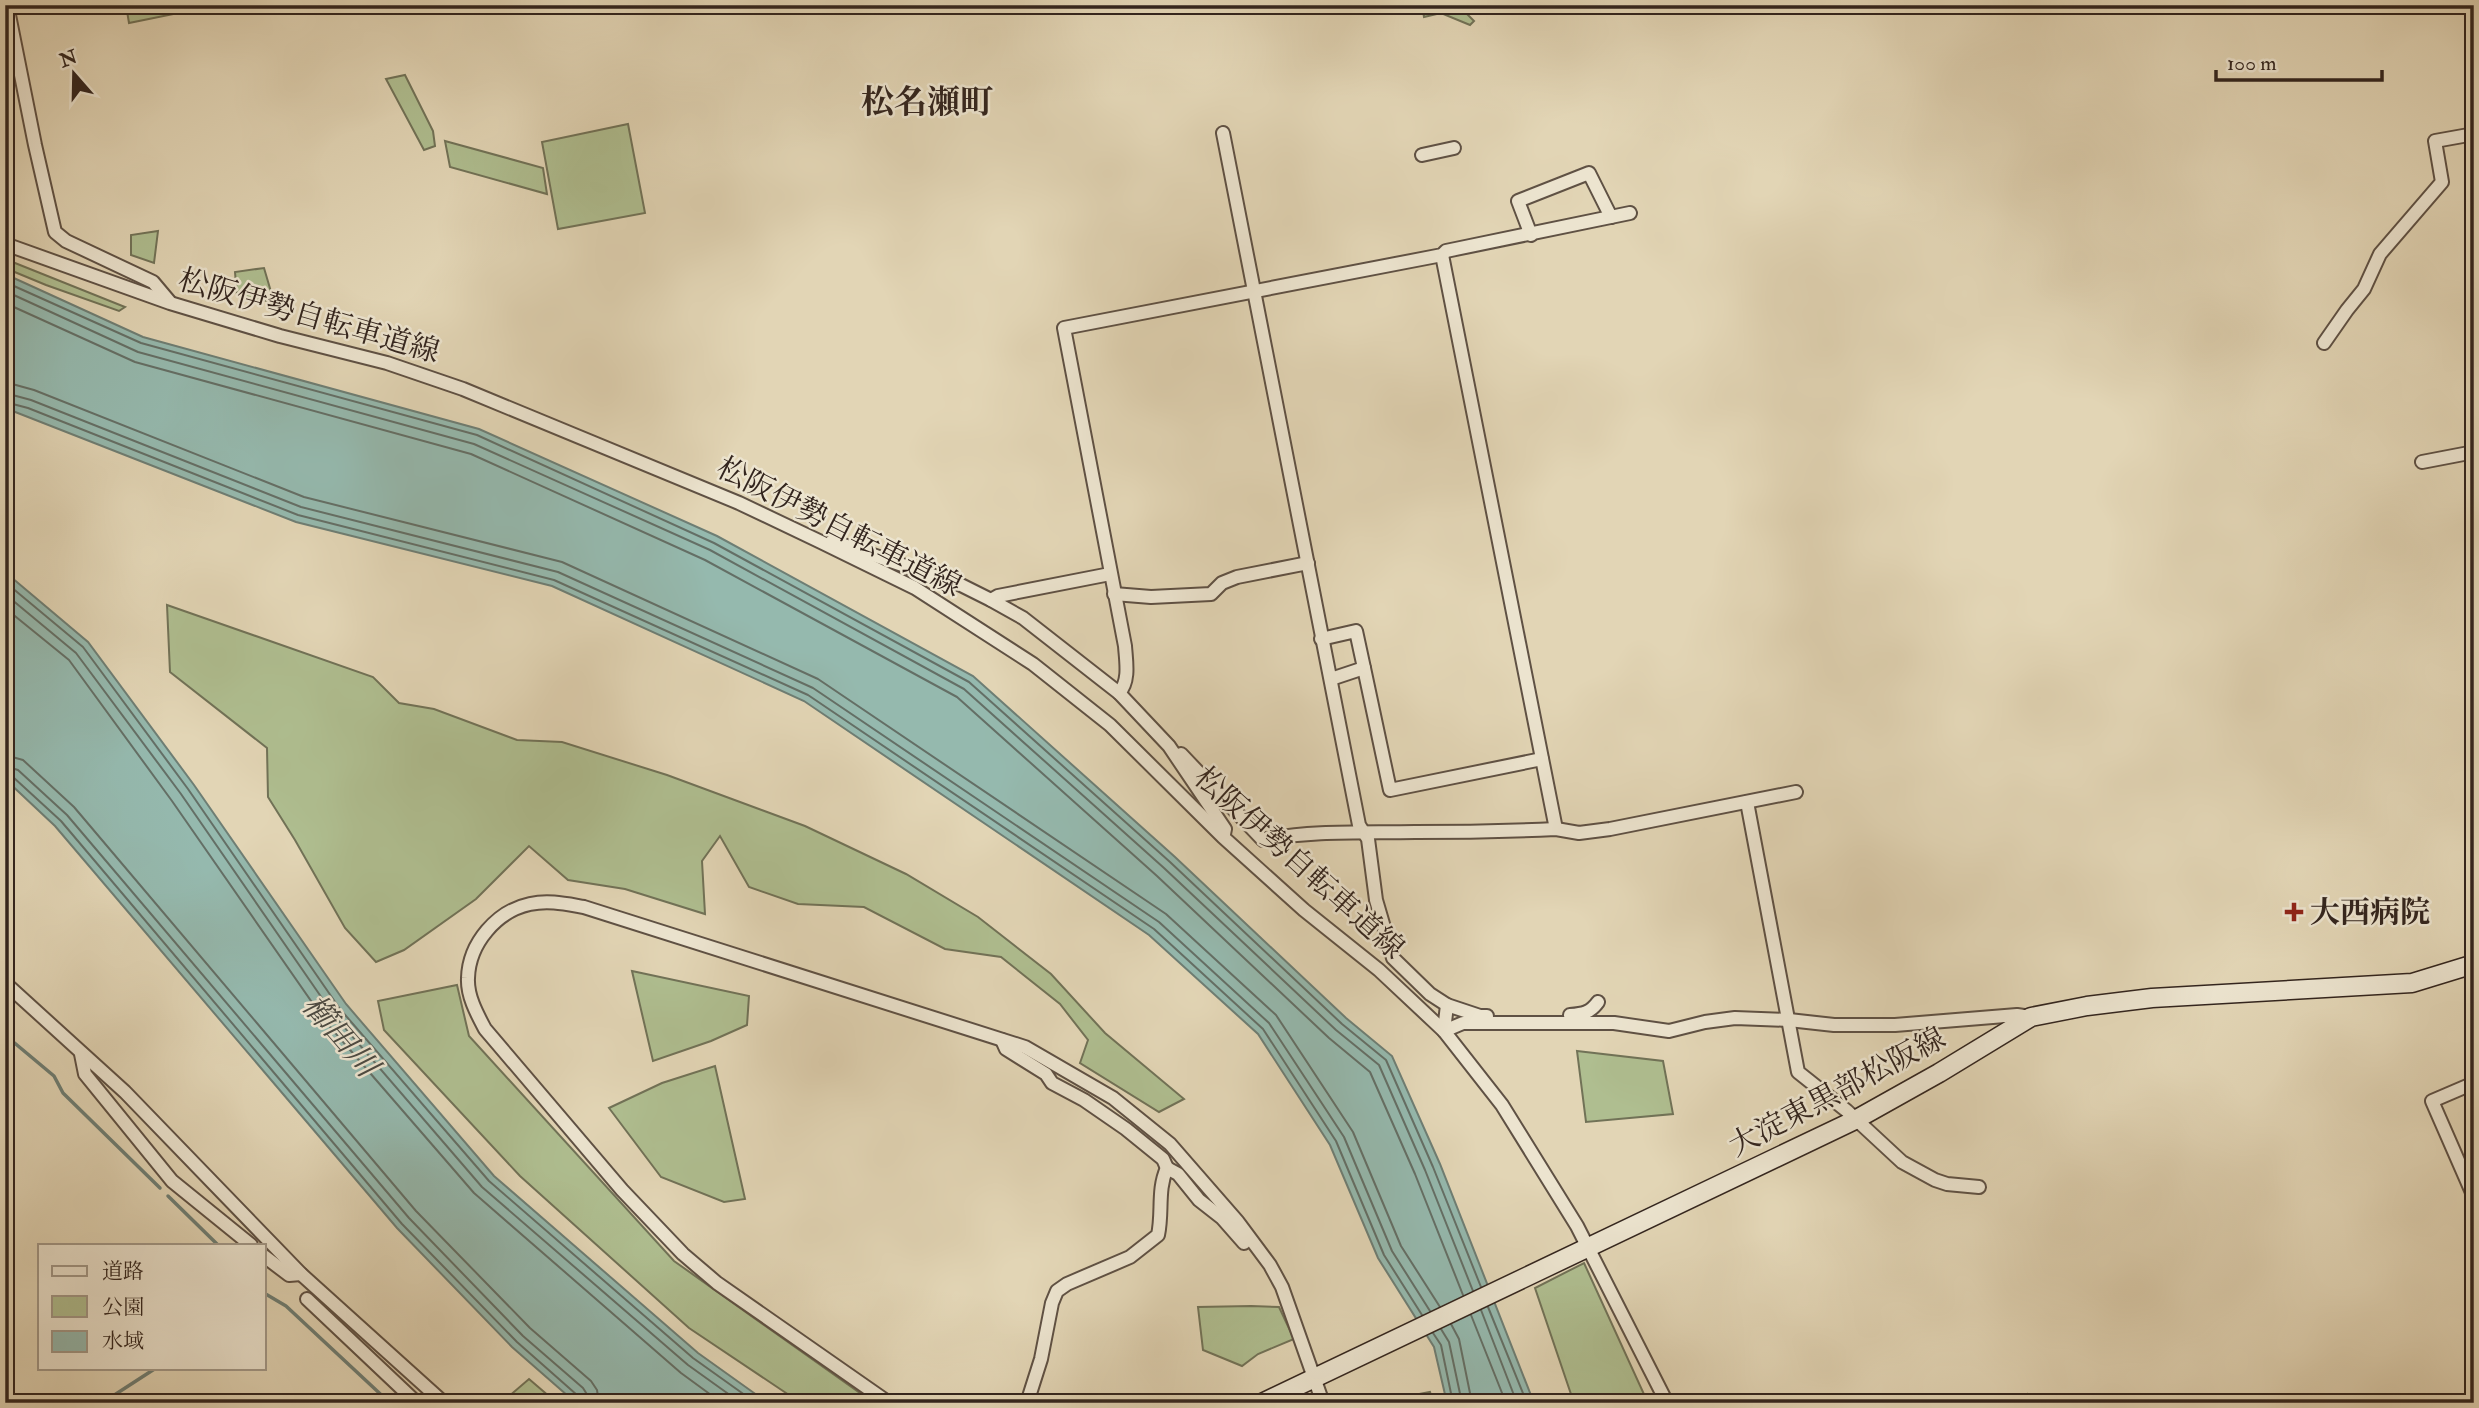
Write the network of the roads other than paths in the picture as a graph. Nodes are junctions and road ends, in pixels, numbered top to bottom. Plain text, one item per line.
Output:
1 (7, 5) edge
2 (1223, 133) dead end
3 (2474, 134) edge
4 (1454, 148) dead end
5 (1422, 155) dead end
6 (1630, 213) dead end
7 (1611, 217) junction
8 (1531, 235) junction
9 (5, 244) edge
10 (1442, 255) junction
11 (1253, 292) junction
12 (170, 303) junction
13 (2324, 343) dead end
14 (2474, 452) edge
15 (2422, 462) dead end
16 (821, 542) junction
17 (1308, 563) junction
18 (1110, 574) junction
19 (1114, 594) junction
20 (991, 600) junction
21 (1321, 639) junction
22 (1364, 668) junction
23 (1331, 679) junction
24 (1119, 693) junction
25 (1169, 746) junction
26 (1542, 759) junction
27 (1796, 792) dead end
28 (1746, 802) junction
29 (1556, 830) junction
30 (1363, 831) junction
31 (1223, 837) junction
32 (2474, 964) edge
33 (5, 983) edge
34 (1598, 1002) dead end
35 (1447, 1005) junction
36 (2031, 1017) junction
37 (1790, 1020) junction
38 (1556, 1021) junction
39 (1444, 1031) junction
40 (1002, 1040) junction
41 (81, 1053) junction
42 (2474, 1083) edge
43 (1855, 1120) junction
44 (1167, 1168) junction
45 (1979, 1187) dead end
46 (2474, 1197) edge
47 (250, 1244) edge
48 (1585, 1248) junction
49 (1261, 1254) junction
50 (266, 1258) edge
51 (301, 1274) junction
52 (307, 1299) dead end
53 (1317, 1376) junction
54 (417, 1403) edge
55 (443, 1403) edge
56 (889, 1403) edge
57 (1027, 1403) edge
58 (1262, 1403) edge
59 (1323, 1403) edge
60 (1667, 1403) edge

1 - 12 street
2 - 11 street
3 - 13 street
4 - 5 street
6 - 7 street
7 - 8 street
7 - 8 street
8 - 10 street
9 - 12 street, 松阪伊勢自転車道線
10 - 11 street
10 - 26 street
11 - 17 street
11 - 18 street
12 - 16 street, 松阪伊勢自転車道線
14 - 15 street
16 - 20 street
16 - 31 street, 松阪伊勢自転車道線
17 - 19 street
17 - 21 street
18 - 19 street
18 - 20 street
19 - 24 street
20 - 24 street
21 - 22 street
21 - 23 street
22 - 23 street
22 - 26 street
23 - 30 street
24 - 25 street
25 - 30 street
25 - 31 street
26 - 29 street
27 - 28 street
28 - 29 street
28 - 37 street
29 - 30 street
30 - 35 street
31 - 39 street, 松阪伊勢自転車道線
32 - 36 main road, 大淀東黒部松阪線
33 - 41 street
34 - 38 street
35 - 38 street
35 - 39 street
36 - 37 street
36 - 43 main road, 大淀東黒部松阪線
37 - 38 street
37 - 43 street
38 - 39 street
39 - 48 street, 松阪伊勢自転車道線
40 - 44 street
40 - 49 street
40 - 56 street
41 - 47 street
41 - 51 street
42 - 46 street
43 - 45 street
43 - 48 main road, 大淀東黒部松阪線
44 - 49 street
44 - 57 street
48 - 53 main road, 大淀東黒部松阪線
48 - 60 street, 松阪伊勢自転車道線
49 - 53 street
50 - 51 street
51 - 55 street
52 - 54 street
53 - 58 main road, 大淀東黒部松阪線
53 - 59 street

